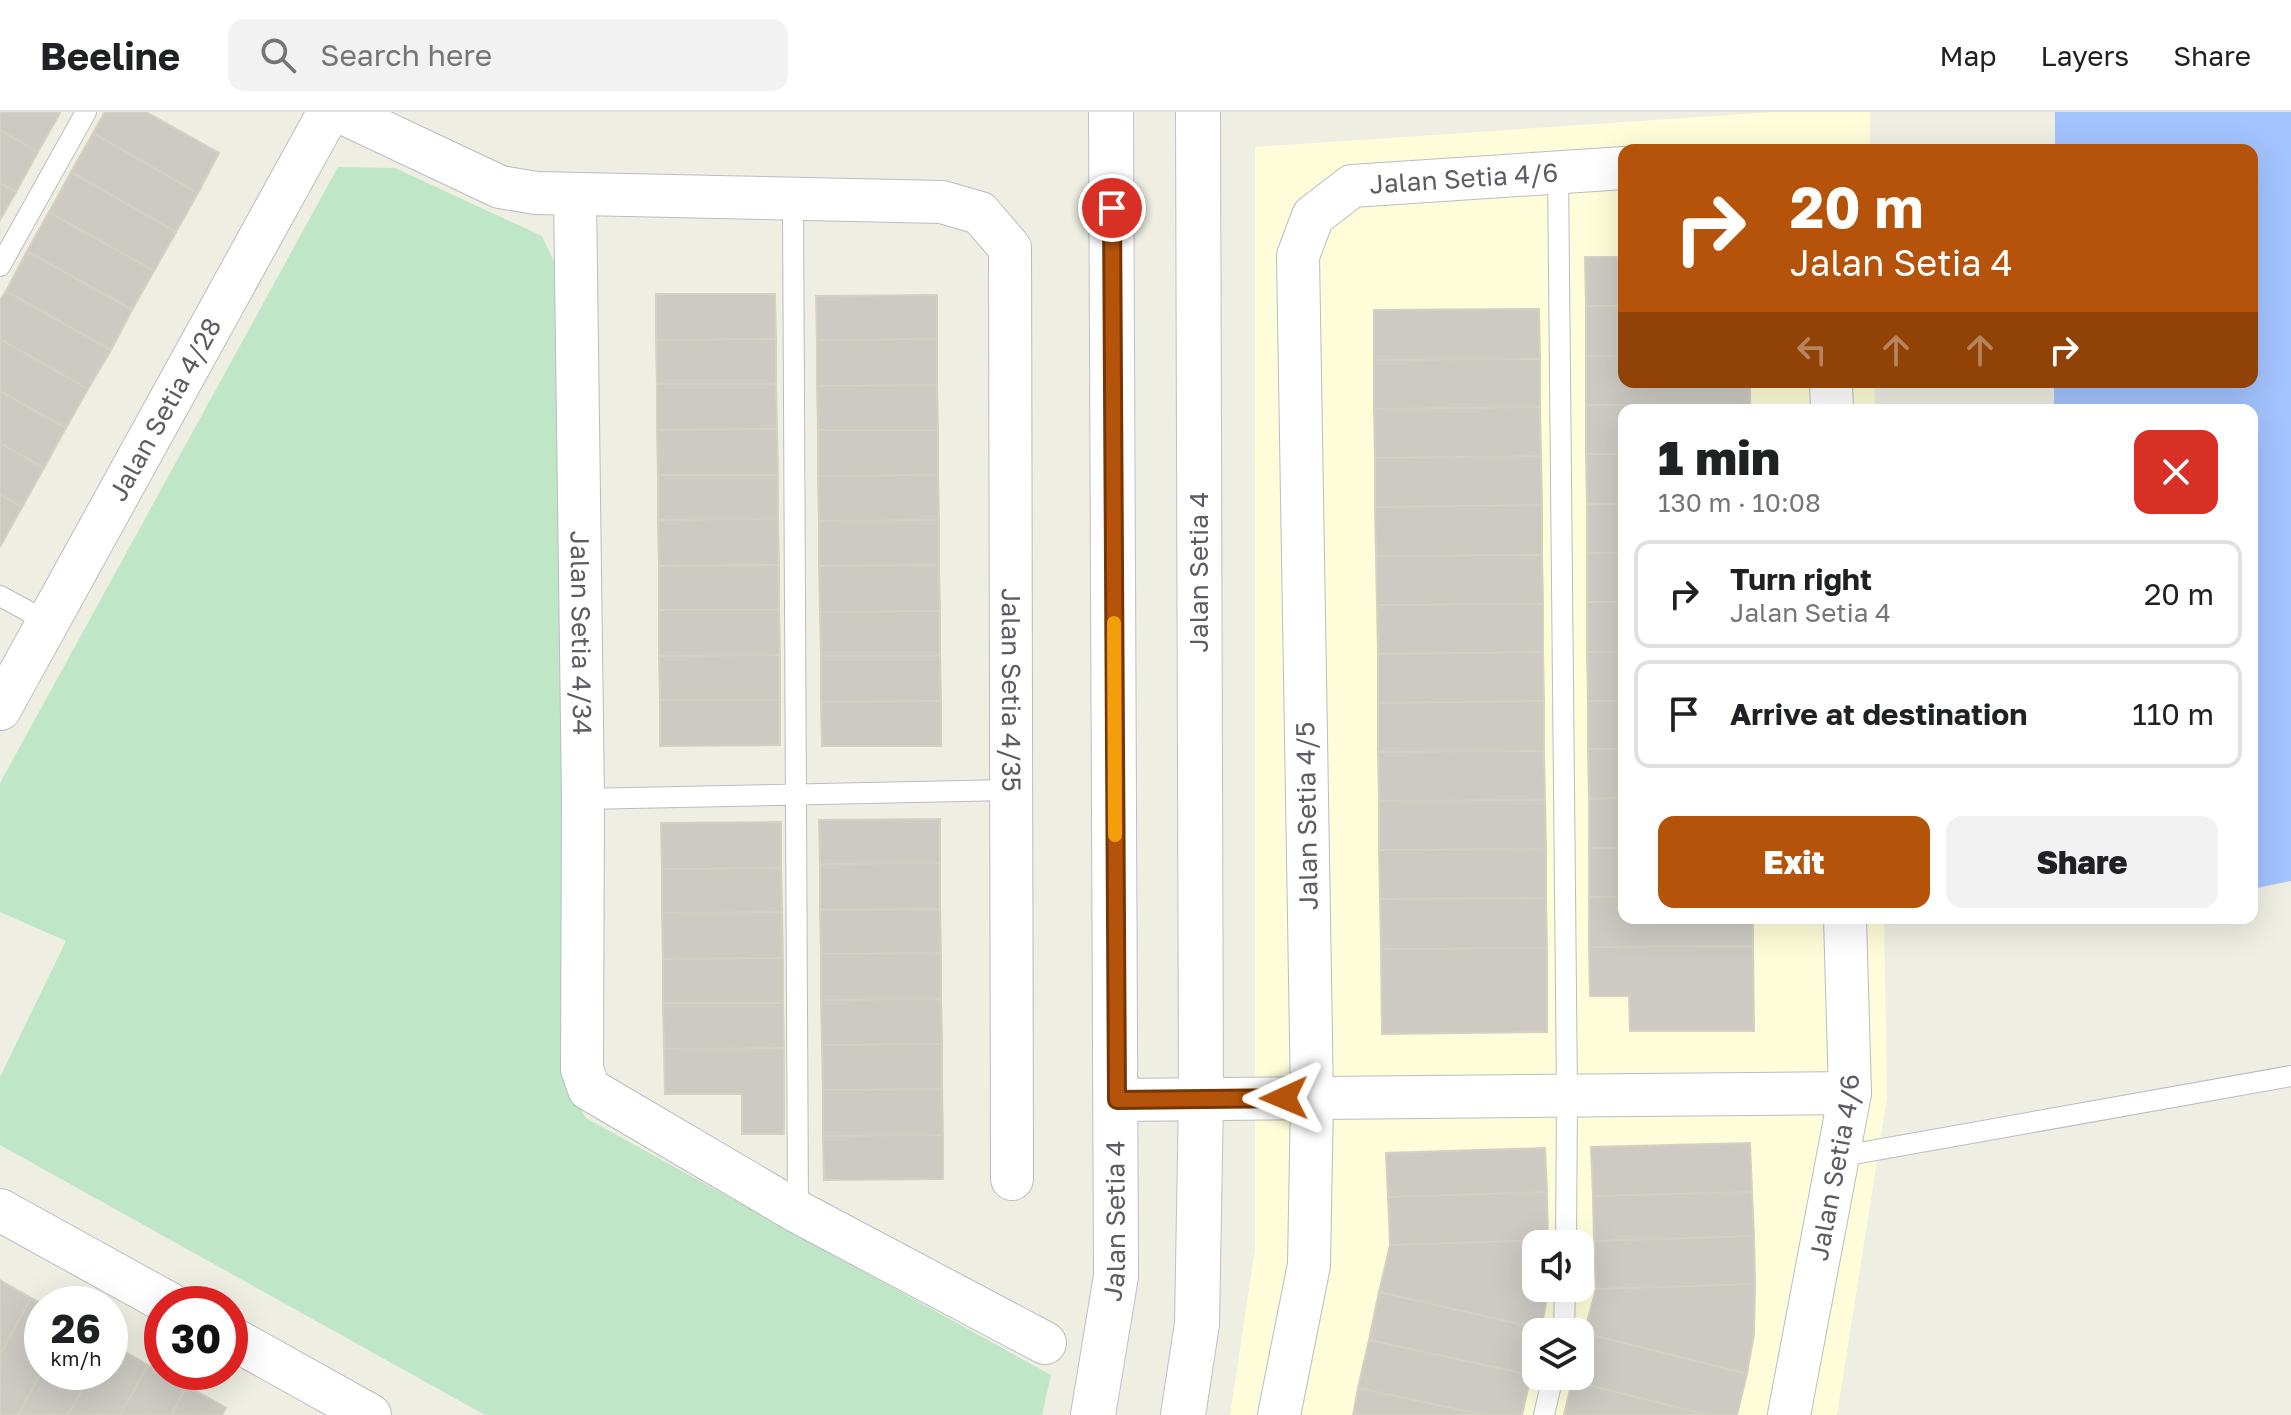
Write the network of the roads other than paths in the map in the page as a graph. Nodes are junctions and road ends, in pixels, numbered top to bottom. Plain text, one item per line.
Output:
1 (86, 112) edge
2 (329, 112) edge
3 (341, 112) edge
4 (1111, 112) edge
5 (1198, 112) edge
6 (1618, 168) edge
7 (1558, 170) junction
8 (575, 195) junction
9 (793, 199) junction
10 (1313, 216) joint
11 (0, 266) edge
12 (0, 596) edge
13 (48, 622) junction
14 (0, 709) edge
15 (1009, 790) junction
16 (795, 794) junction
17 (583, 799) junction
18 (1845, 924) edge
19 (2291, 1076) edge
20 (1850, 1093) junction
21 (1567, 1096) junction
22 (1312, 1098) junction
23 (1201, 1099) junction
24 (1117, 1100) junction
25 (1837, 1157) junction
26 (1012, 1179) dead end
27 (0, 1210) edge
28 (798, 1212) junction
29 (1566, 1230) edge
30 (144, 1290) edge
31 (1045, 1343) dead end
32 (248, 1347) edge
33 (1550, 1390) edge
34 (370, 1415) edge
35 (1093, 1415) edge
36 (1183, 1415) edge
37 (1279, 1415) edge
38 (1544, 1415) edge
39 (1789, 1415) edge

1 - 11 lane
2 - 13 street, Jalan Setia 4/28
3 - 8 street
4 - 24 street, Jalan Setia 4
5 - 23 street, Jalan Setia 4
6 - 7 street, Jalan Setia 4/6
7 - 10 street, Jalan Setia 4/6
7 - 21 lane
8 - 9 street
8 - 17 street, Jalan Setia 4/34
9 - 15 street, Jalan Setia 4/35
9 - 16 lane
10 - 22 street, Jalan Setia 4/5
12 - 13 lane
13 - 14 street, Jalan Setia 4/28
15 - 16 lane
15 - 26 street, Jalan Setia 4/35
16 - 17 lane
16 - 28 lane
17 - 28 street, Jalan Setia 4/34
18 - 20 street, Jalan Setia 4/6
19 - 25 lane
20 - 21 street
20 - 25 street, Jalan Setia 4/6
21 - 22 street
21 - 29 lane
22 - 23 street
22 - 37 street, Jalan Setia 4/5
23 - 24 street
23 - 36 street, Jalan Setia 4
24 - 35 street, Jalan Setia 4
25 - 39 street, Jalan Setia 4/6
27 - 30 street
28 - 31 street
32 - 34 street
33 - 38 lane

